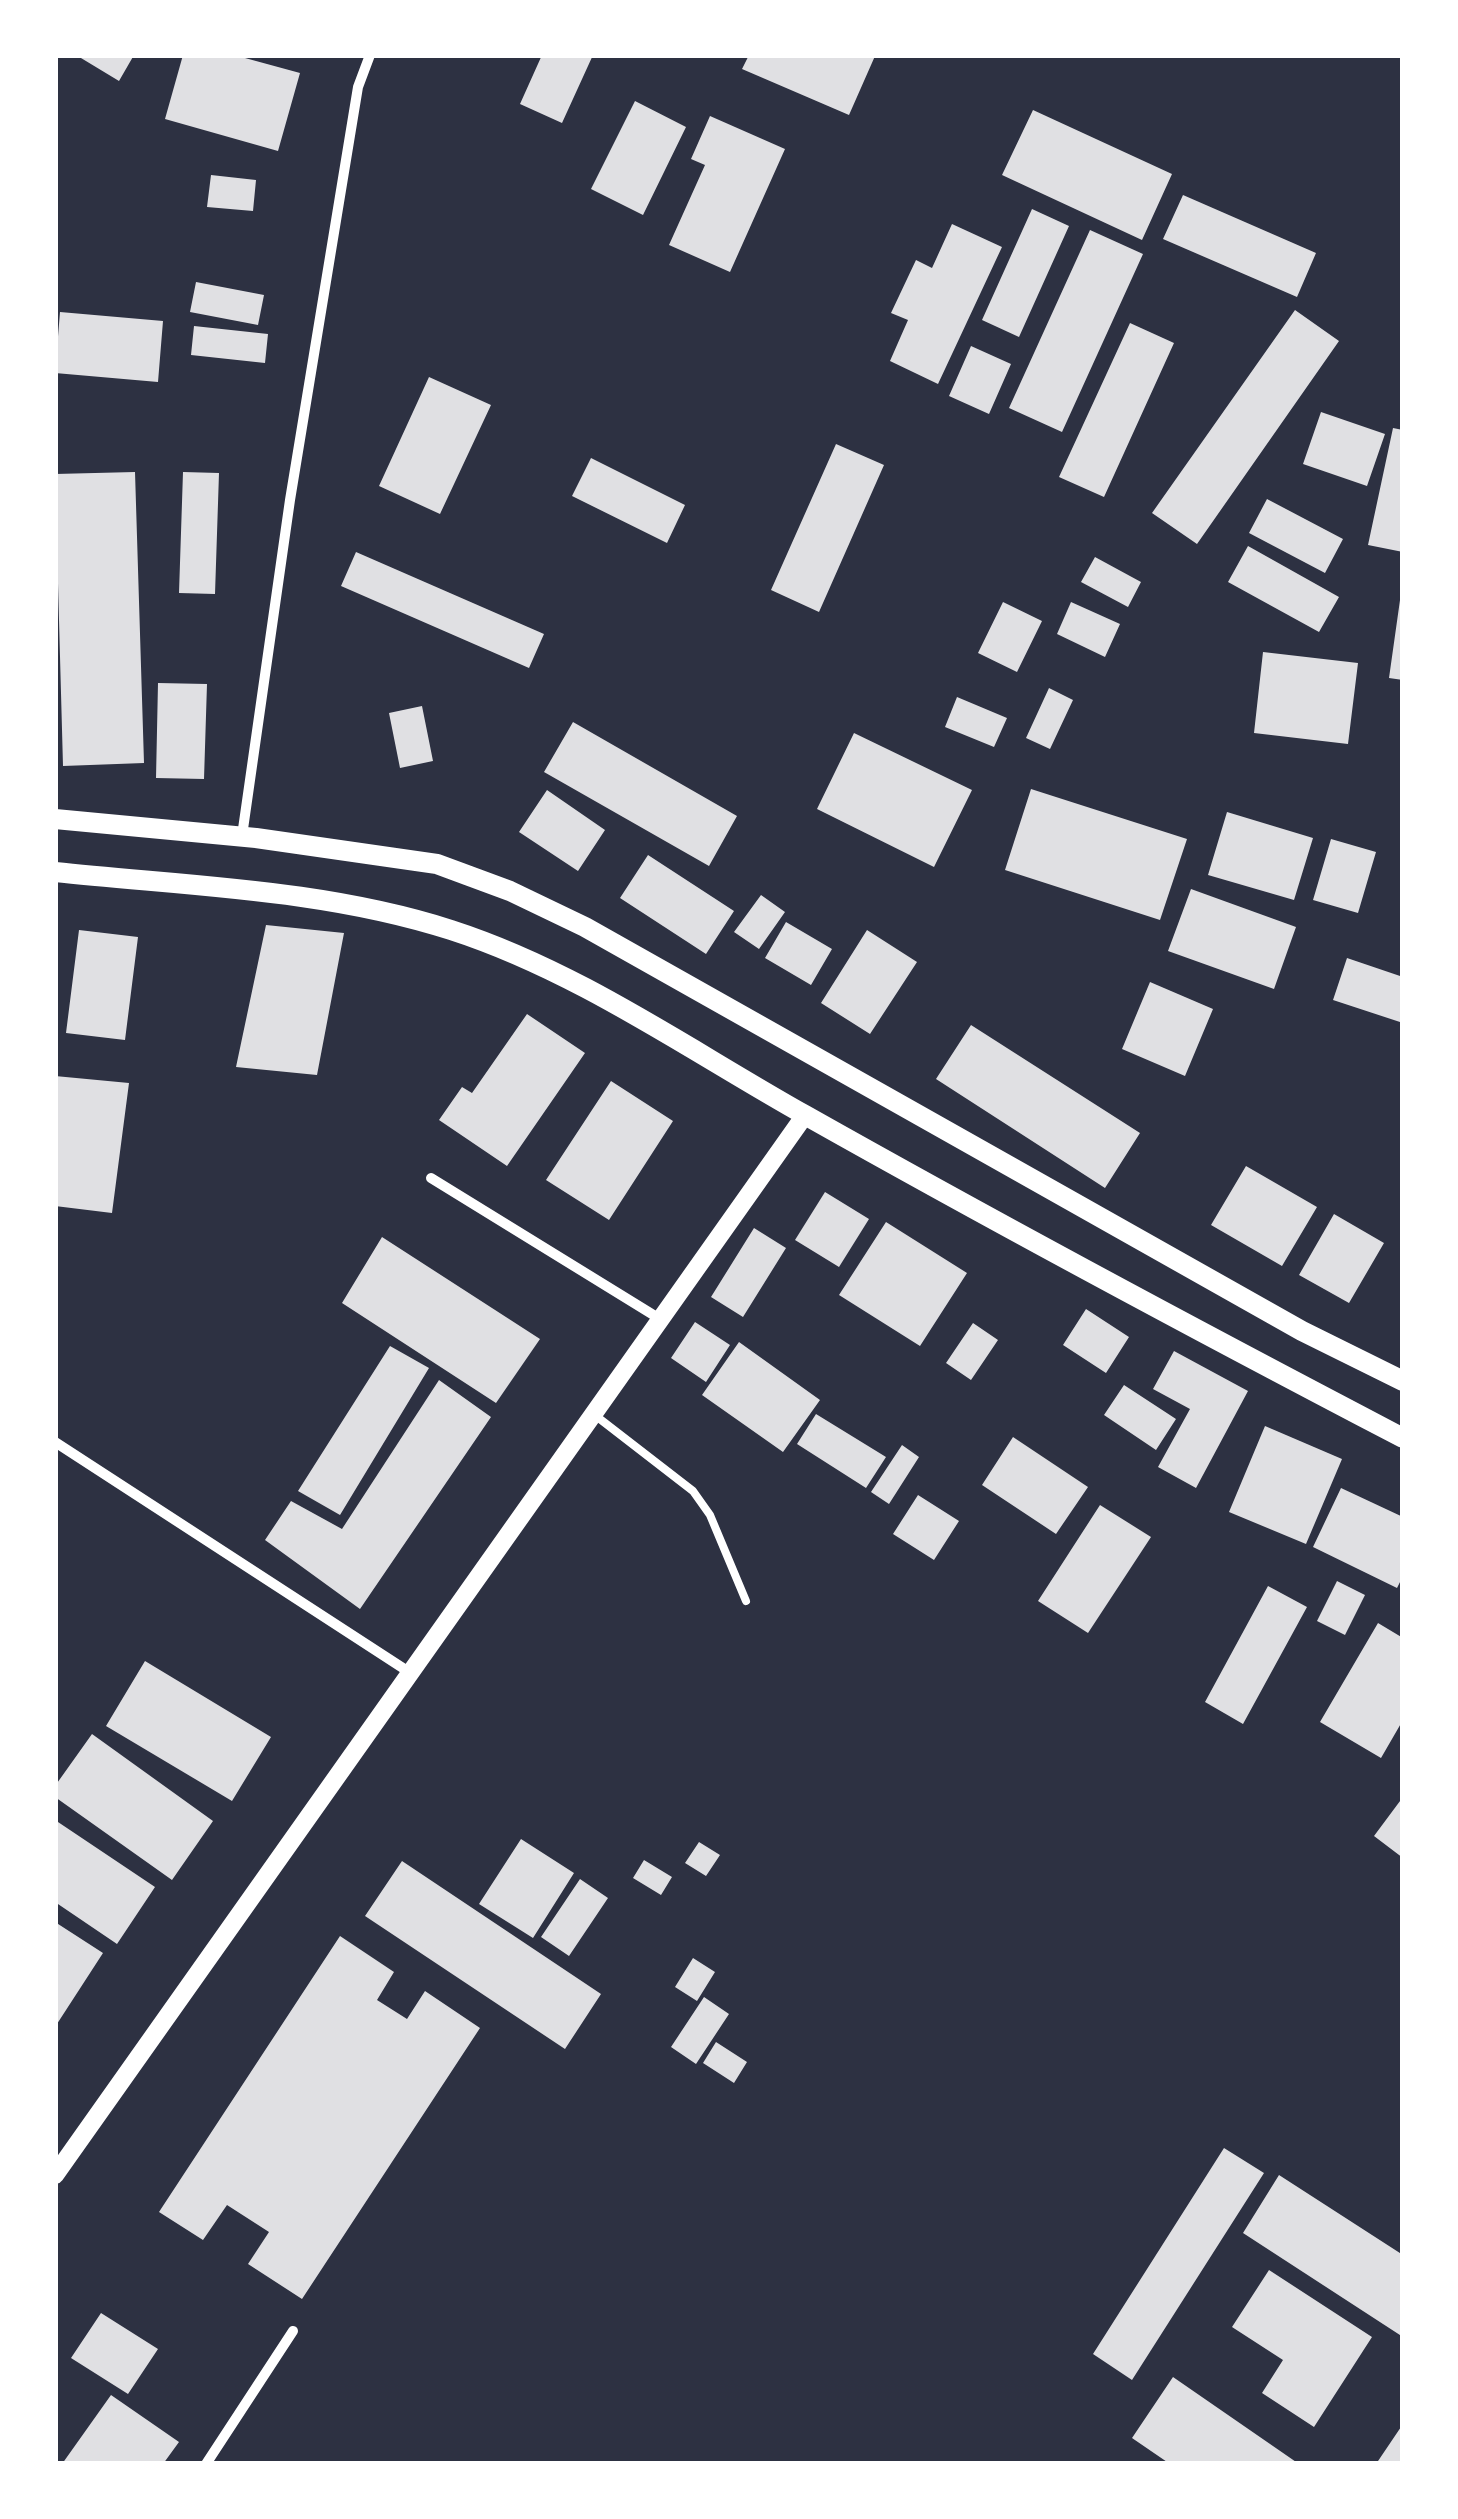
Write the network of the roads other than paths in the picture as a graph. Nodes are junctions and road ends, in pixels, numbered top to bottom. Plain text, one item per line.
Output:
1 (370, 55) edge
2 (55, 819) edge
3 (242, 836) junction
4 (55, 872) edge
5 (805, 1115) junction
6 (430, 1178) dead end
7 (660, 1320) junction
8 (1403, 1381) edge
9 (592, 1414) junction
10 (1403, 1438) edge
11 (55, 1442) edge
12 (746, 1601) dead end
13 (409, 1672) junction
14 (55, 2175) edge
15 (293, 2331) dead end
16 (206, 2464) edge

1 - 3 street
2 - 3 main road
3 - 8 main road
4 - 5 main road
5 - 7 street
5 - 10 main road
6 - 7 street
7 - 9 street
9 - 12 lane
9 - 13 street
11 - 13 street
13 - 14 street
15 - 16 street

